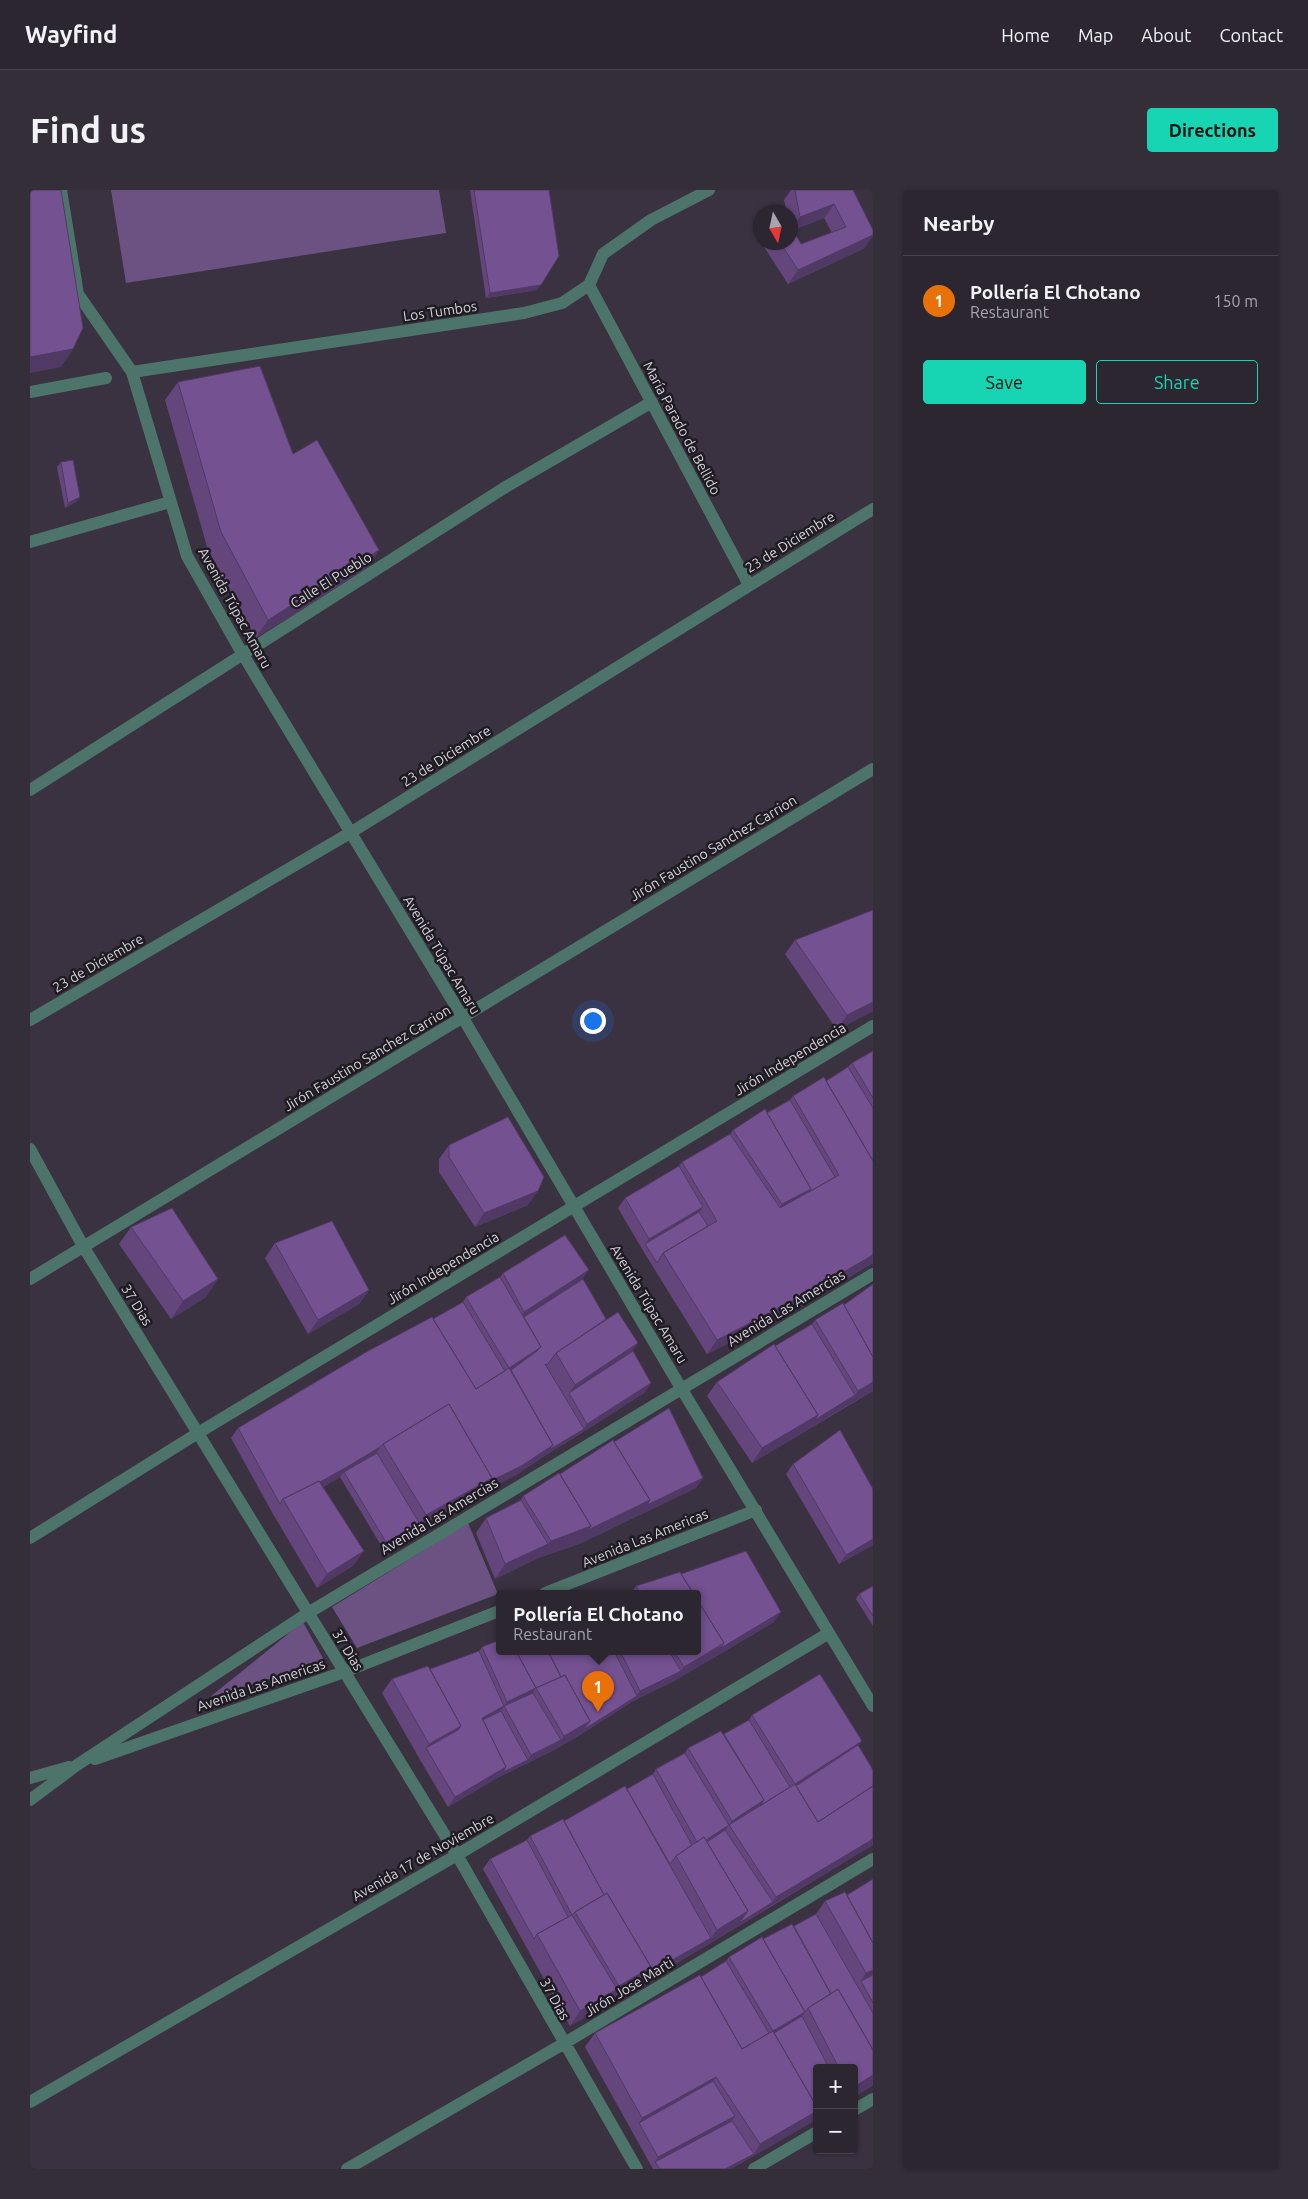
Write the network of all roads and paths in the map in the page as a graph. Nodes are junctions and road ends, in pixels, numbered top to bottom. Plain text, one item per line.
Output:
1 (61, 190) edge
2 (710, 190) edge
3 (589, 285) junction
4 (132, 372) junction
5 (106, 378) dead end
6 (30, 392) edge
7 (652, 402) junction
8 (170, 502) junction
9 (873, 509) edge
10 (30, 542) edge
11 (749, 585) junction
12 (242, 653) junction
13 (873, 769) edge
14 (30, 790) edge
15 (350, 832) junction
16 (463, 1018) junction
17 (30, 1020) edge
18 (873, 1026) edge
19 (30, 1149) edge
20 (573, 1206) junction
21 (83, 1246) junction
22 (873, 1274) edge
23 (30, 1279) edge
24 (681, 1388) junction
25 (198, 1433) junction
26 (756, 1510) junction
27 (30, 1538) edge
28 (553, 1590) edge
29 (496, 1612) edge
30 (308, 1613) junction
31 (829, 1634) junction
32 (344, 1672) junction
33 (873, 1706) edge
34 (77, 1765) junction
35 (30, 1778) edge
36 (30, 1793) edge
37 (30, 1800) edge
38 (457, 1855) junction
39 (873, 1859) edge
40 (564, 2044) junction
41 (873, 2099) edge
42 (30, 2102) edge
43 (856, 2109) edge
44 (813, 2134) edge
45 (347, 2169) edge
46 (637, 2169) edge
47 (754, 2169) edge

1 - 4 street, Avenida Túpac Amaru
2 - 3 street
3 - 4 street, Los Tumbos
3 - 7 street, María Parado de Bellido
4 - 8 street, Avenida Túpac Amaru
5 - 6 street
7 - 11 street, María Parado de Bellido
7 - 12 street, Calle El Pueblo
8 - 10 street
8 - 12 street, Avenida Túpac Amaru
9 - 11 street, 23 de Diciembre
11 - 15 street, 23 de Diciembre
12 - 14 street, Calle El Pueblo
12 - 15 street, Avenida Túpac Amaru
13 - 16 street, Jirón Faustino Sanchez Carrion
15 - 16 street, Avenida Túpac Amaru
15 - 17 street, 23 de Diciembre
16 - 20 street, Avenida Túpac Amaru
16 - 21 street, Jirón Faustino Sanchez Carrion
18 - 20 street, Jirón Independencia
19 - 21 street, 37 Dias
20 - 24 street, Avenida Túpac Amaru
20 - 25 street, Jirón Independencia
21 - 23 street, Jirón Faustino Sanchez Carrion
21 - 25 street, 37 Dias
22 - 24 street, Avenida Las Amercias
24 - 26 street, Avenida Túpac Amaru
24 - 30 street, Avenida Las Amercias
25 - 27 street, Jirón Independencia
25 - 30 street, 37 Dias
26 - 28 street, Avenida Las Americas
26 - 31 street, Avenida Túpac Amaru
29 - 32 street, Avenida Las Americas
30 - 32 street, 37 Dias
30 - 34 street, Avenida Las Amercias
31 - 33 street, Avenida Túpac Amaru
31 - 38 street, Avenida 17 de Noviembre
32 - 34 street, Avenida Las Americas
32 - 38 street, 37 Dias
34 - 35 street, Avenida Las Americas
34 - 36 street
34 - 37 street, Avenida Las Amercias
38 - 40 street, 37 Dias
38 - 42 street, Avenida 17 de Noviembre
39 - 40 street, Jirón Jose Marti
40 - 45 street, Jirón Jose Marti
40 - 46 street, 37 Dias
41 - 43 street
44 - 47 street

